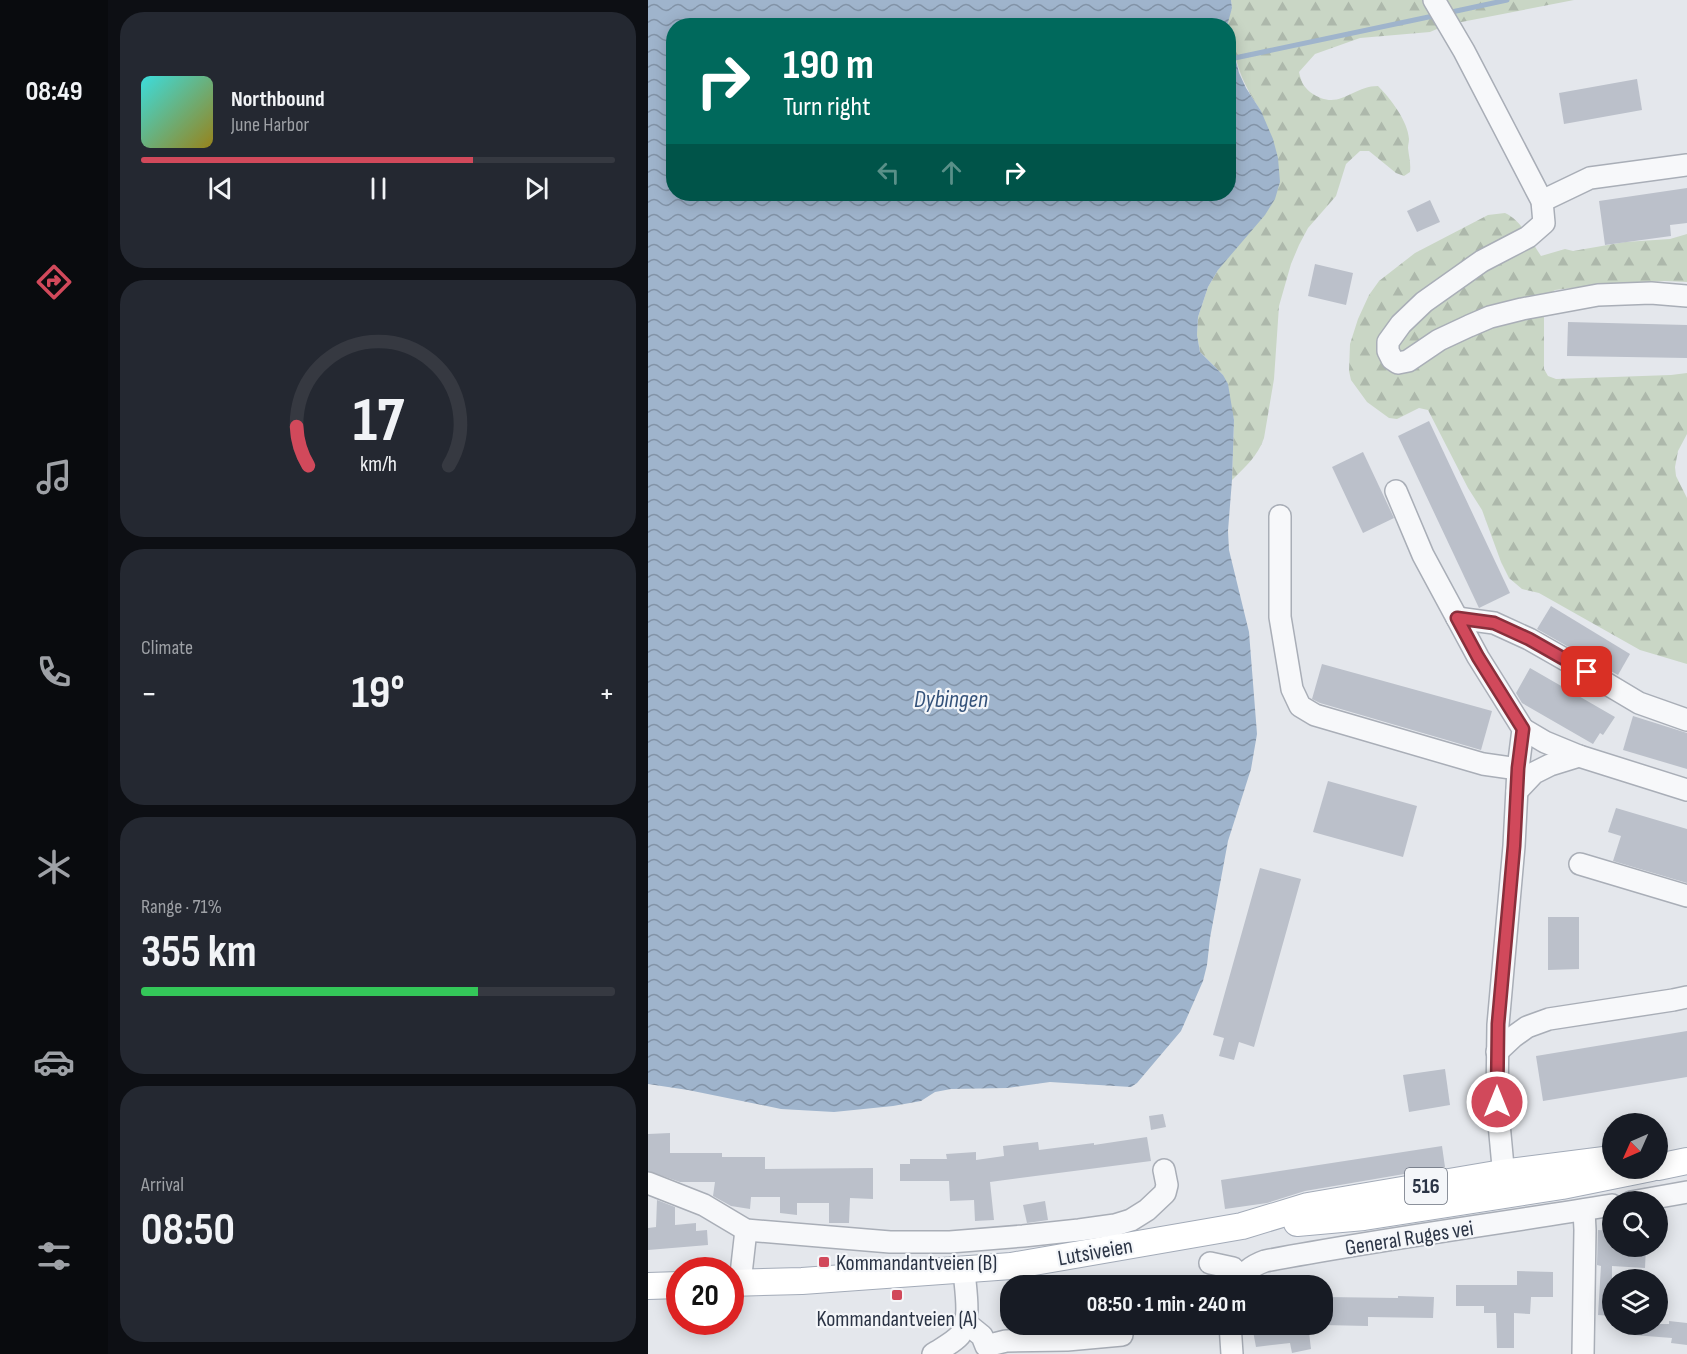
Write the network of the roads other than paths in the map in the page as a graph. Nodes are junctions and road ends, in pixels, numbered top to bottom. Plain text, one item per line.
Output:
1 (1434, 0) edge
2 (1687, 165) edge
3 (1542, 201) junction
4 (1687, 296) edge
5 (1396, 491) dead end
6 (1280, 516) dead end
7 (1457, 618) junction
8 (1687, 720) edge
9 (1523, 729) junction
10 (1580, 756) junction
11 (1518, 768) junction
12 (1687, 790) edge
13 (1517, 791) junction
14 (1580, 864) dead end
15 (1687, 896) edge
16 (1687, 997) edge
17 (1497, 1052) junction
18 (1687, 1149) edge
19 (1668, 1152) edge
20 (1602, 1161) edge
21 (1687, 1161) edge
22 (1668, 1165) edge
23 (1164, 1170) dead end
24 (1602, 1178) edge
25 (648, 1183) edge
26 (1504, 1184) junction
27 (1687, 1192) edge
28 (1668, 1195) edge
29 (1602, 1207) edge
30 (1584, 1210) junction
31 (746, 1230) junction
32 (740, 1257) edge
33 (1210, 1263) dead end
34 (964, 1270) junction
35 (1236, 1275) edge
36 (1242, 1275) edge
37 (744, 1283) edge
38 (666, 1285) edge
39 (648, 1286) edge
40 (966, 1323) junction
41 (1122, 1335) dead end
42 (1231, 1335) edge
43 (933, 1354) edge
44 (1232, 1354) edge
45 (1583, 1354) edge

1 - 3 street
2 - 3 street
3 - 4 street
5 - 7 street
6 - 11 street
7 - 8 street
7 - 9 street
9 - 10 street
9 - 11 street
10 - 12 street
10 - 13 street
11 - 13 street
13 - 17 street
14 - 15 street
16 - 17 street
17 - 26 street
18 - 19 main road
20 - 26 main road, Lutsiveien / 516
21 - 22 main road
23 - 31 street
24 - 26 main road, Lutsiveien / 516
25 - 31 street
26 - 34 main road, Lutsiveien / 516
27 - 28 street
29 - 30 street, General Ruges vei
30 - 36 street, General Ruges vei
30 - 45 street
31 - 32 street
33 - 35 street, General Ruges vei
34 - 37 main road, Lutsiveien / 516
34 - 40 street
38 - 39 main road
40 - 41 street
40 - 43 street
42 - 44 street

